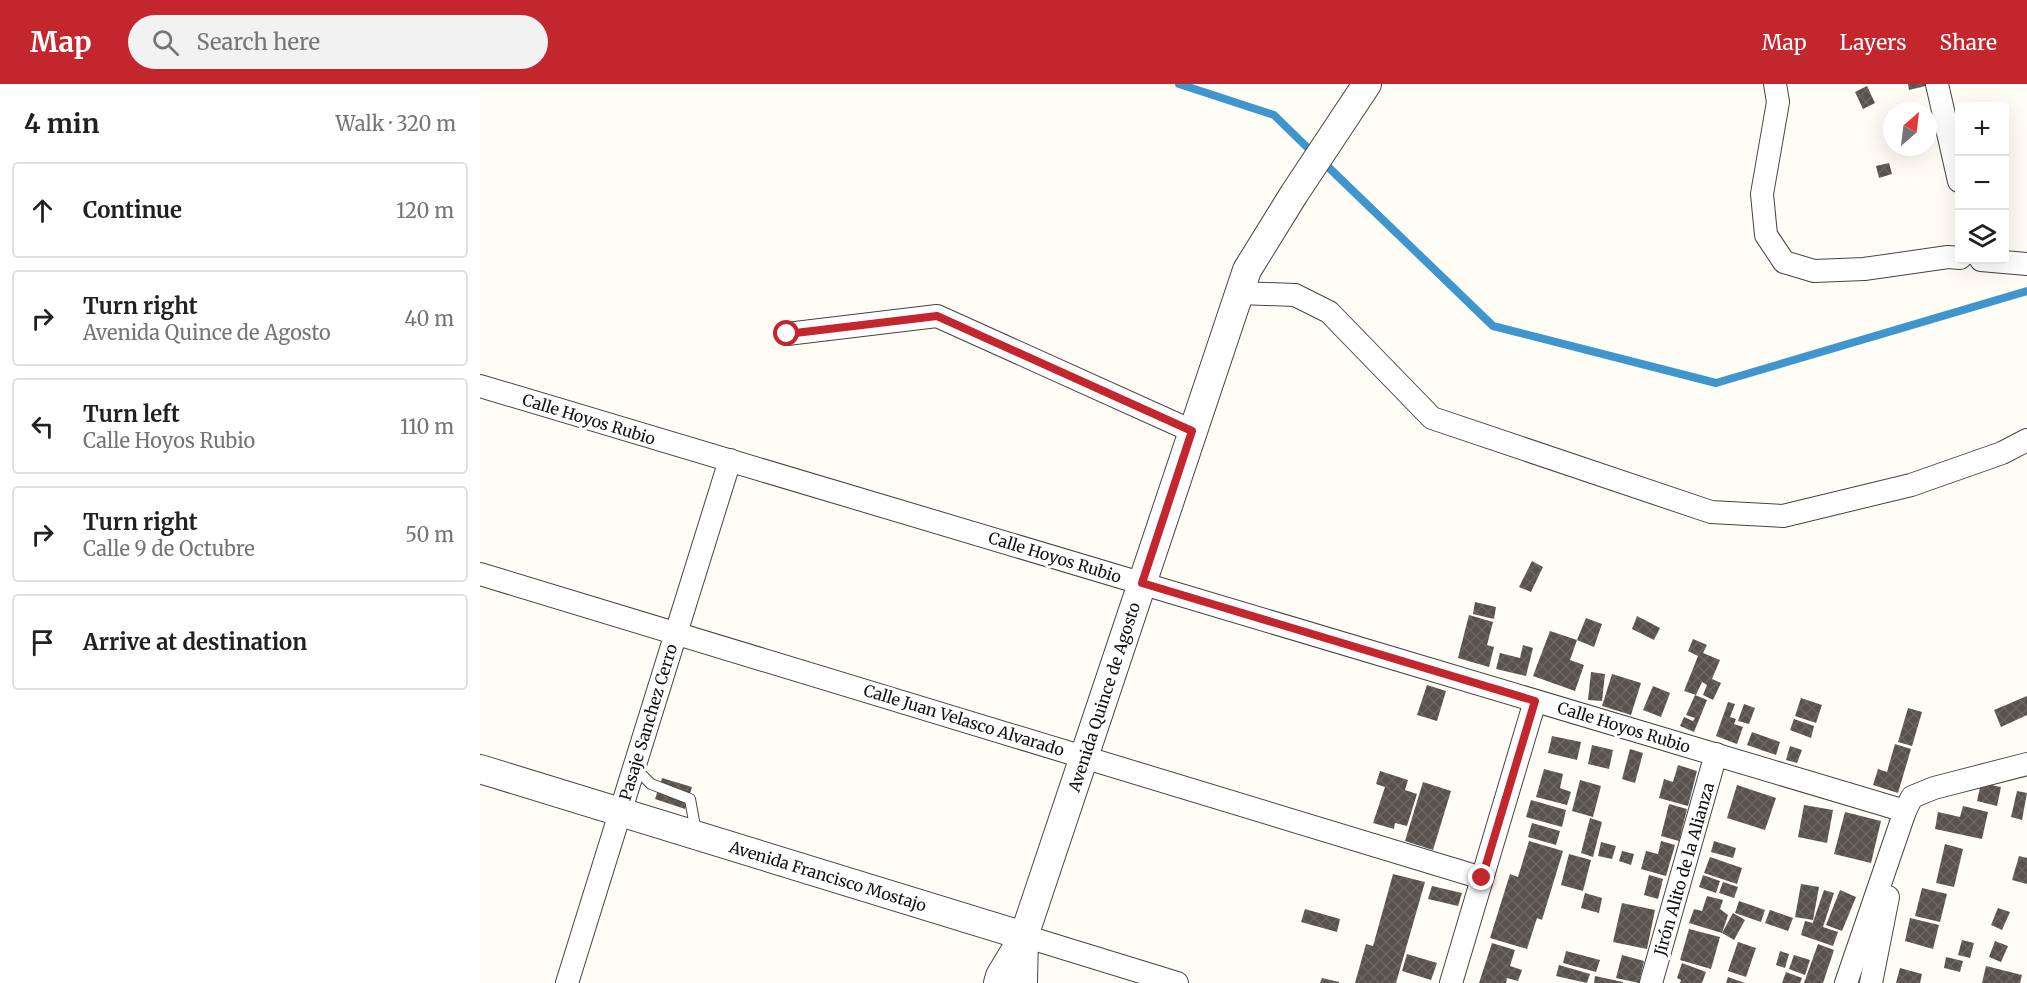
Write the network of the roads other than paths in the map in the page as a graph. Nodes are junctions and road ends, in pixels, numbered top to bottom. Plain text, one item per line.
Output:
1 (1367, 84) edge
2 (1774, 84) edge
3 (1937, 84) edge
4 (1955, 163) edge
5 (1955, 258) edge
6 (2009, 262) edge
7 (2027, 264) edge
8 (1239, 293) junction
9 (787, 334) dead end
10 (480, 386) edge
11 (1192, 431) junction
12 (2027, 440) edge
13 (730, 460) junction
14 (480, 574) edge
15 (1142, 583) junction
16 (676, 632) junction
17 (1535, 701) junction
18 (1716, 754) junction
19 (1084, 756) junction
20 (2027, 764) edge
21 (634, 768) junction
22 (480, 769) edge
23 (1905, 811) junction
24 (620, 812) junction
25 (697, 836) junction
26 (1482, 878) junction
27 (1024, 936) junction
28 (567, 983) edge
29 (998, 983) edge
30 (1023, 983) edge
31 (1177, 983) edge
32 (1451, 983) edge
33 (1651, 983) edge
34 (1846, 983) edge
35 (1871, 983) edge

1 - 8 street, Avenida Quince de Agosto
2 - 5 street
3 - 4 street
6 - 7 street
8 - 11 street, Avenida Quince de Agosto
8 - 12 street
9 - 11 street
10 - 13 street, Calle Hoyos Rubio
11 - 15 street, Avenida Quince de Agosto
13 - 15 street, Calle Hoyos Rubio
13 - 16 street, Pasaje Sanchez Cerro
14 - 16 street, Calle Juan Velasco Alvarado
15 - 17 street, Calle Hoyos Rubio
15 - 19 street, Avenida Quince de Agosto
16 - 19 street, Calle Juan Velasco Alvarado
16 - 21 street, Pasaje Sanchez Cerro
17 - 18 street, Calle Hoyos Rubio
17 - 26 street
18 - 23 street, Calle Hoyos Rubio
18 - 33 street, Jirón Alito de la Alianza
19 - 26 street, Calle Juan Velasco Alvarado
19 - 27 street, Avenida Quince de Agosto
20 - 23 street
21 - 24 street, Pasaje Sanchez Cerro
21 - 25 lane
22 - 24 street, Avenida Francisco Mostajo
23 - 34 street
23 - 35 street
24 - 25 street, Avenida Francisco Mostajo
24 - 28 street, Pasaje Sanchez Cerro
25 - 27 street, Avenida Francisco Mostajo
26 - 32 street
27 - 29 street
27 - 30 street
27 - 31 street, Avenida Francisco Mostajo

